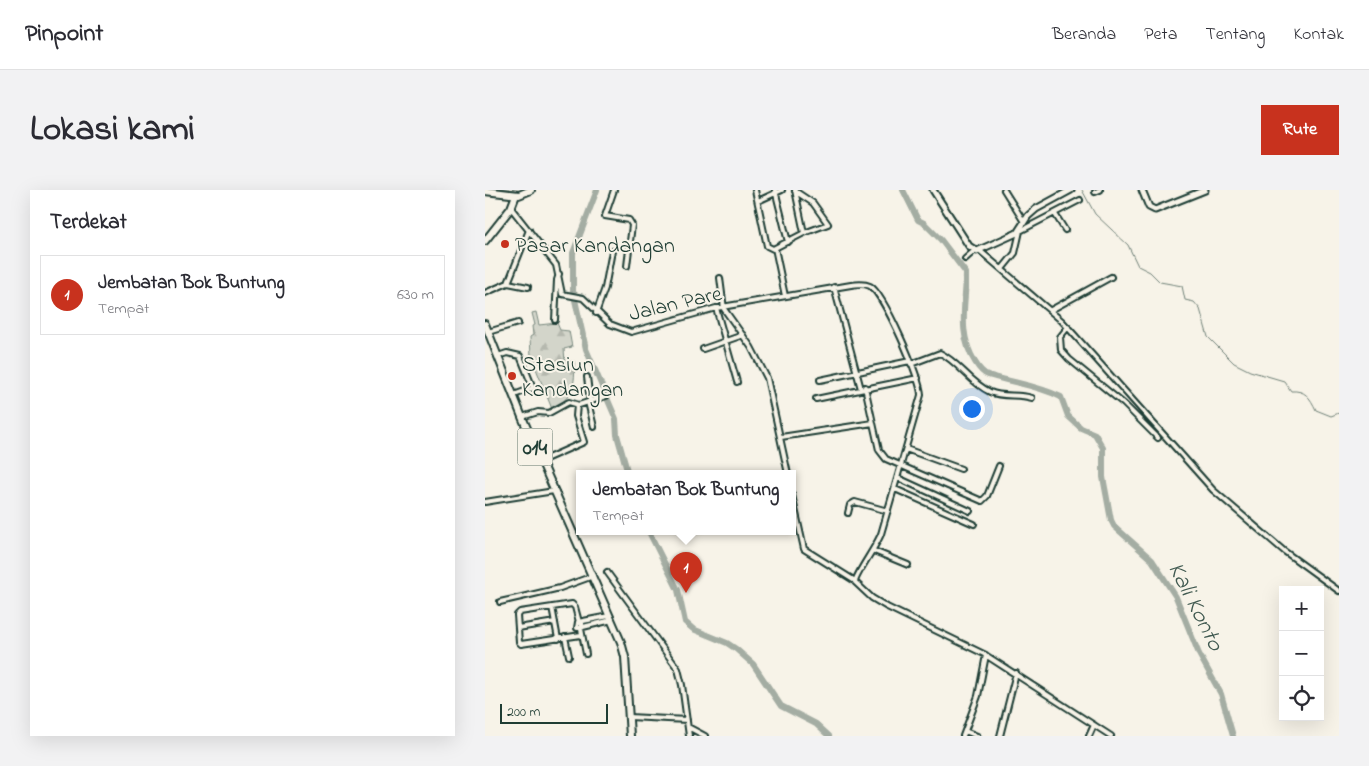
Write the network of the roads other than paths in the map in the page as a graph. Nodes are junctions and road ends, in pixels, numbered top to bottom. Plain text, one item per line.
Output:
1 (531, 190) edge
2 (614, 190) edge
3 (755, 190) edge
4 (782, 190) edge
5 (933, 190) edge
6 (1004, 190) edge
7 (1071, 190) edge
8 (1142, 190) edge
9 (1205, 190) edge
10 (485, 191) edge
11 (776, 191) edge
12 (795, 191) edge
13 (516, 195) junction
14 (1080, 200) dead end
15 (758, 201) junction
16 (511, 208) junction
17 (1055, 214) junction
18 (1024, 222) junction
19 (529, 230) junction
20 (1065, 230) dead end
21 (1020, 231) junction
22 (804, 233) junction
23 (485, 241) edge
24 (788, 242) junction
25 (775, 248) junction
26 (612, 251) dead end
27 (977, 251) junction
28 (965, 259) dead end
29 (627, 266) dead end
30 (1002, 269) junction
31 (559, 274) junction
32 (1111, 277) dead end
33 (720, 278) dead end
34 (508, 283) junction
35 (528, 287) dead end
36 (835, 287) junction
37 (485, 293) edge
38 (785, 296) junction
39 (723, 306) junction
40 (716, 308) junction
41 (1051, 310) junction
42 (596, 313) junction
43 (555, 320) dead end
44 (518, 323) dead end
45 (485, 324) edge
46 (1068, 327) junction
47 (489, 332) junction
48 (743, 335) junction
49 (725, 342) junction
50 (703, 349) dead end
51 (498, 356) junction
52 (911, 362) junction
53 (857, 371) junction
54 (587, 377) dead end
55 (918, 378) junction
56 (820, 380) dead end
57 (737, 382) dead end
58 (863, 388) junction
59 (514, 395) junction
60 (605, 396) dead end
61 (1032, 398) dead end
62 (816, 399) dead end
63 (589, 402) junction
64 (577, 405) junction
65 (523, 417) junction
66 (873, 423) junction
67 (594, 427) dead end
68 (781, 436) junction
69 (1158, 438) dead end
70 (906, 449) junction
71 (541, 460) junction
72 (901, 465) junction
73 (999, 466) dead end
74 (961, 469) dead end
75 (787, 470) edge
76 (898, 478) junction
77 (895, 488) junction
78 (555, 491) junction
79 (485, 502) edge
80 (963, 508) junction
81 (888, 511) junction
82 (970, 511) dead end
83 (796, 513) edge
84 (847, 513) dead end
85 (959, 517) junction
86 (975, 524) dead end
87 (874, 551) junction
88 (908, 565) dead end
89 (607, 572) dead end
90 (593, 576) junction
91 (855, 581) junction
92 (1339, 591) edge
93 (500, 602) dead end
94 (552, 607) junction
95 (611, 618) junction
96 (555, 622) junction
97 (581, 625) junction
98 (518, 628) junction
99 (581, 635) junction
100 (565, 637) junction
101 (558, 639) junction
102 (585, 654) dead end
103 (569, 656) dead end
104 (987, 656) junction
105 (1015, 674) junction
106 (629, 717) junction
107 (687, 720) junction
108 (1094, 725) junction
109 (688, 727) junction
110 (964, 734) edge
111 (630, 736) edge
112 (689, 736) edge
113 (705, 736) edge
114 (977, 736) edge
115 (1000, 736) edge
116 (1089, 736) edge
117 (1111, 736) edge

1 - 13 main road
2 - 29 street
3 - 15 street
4 - 11 street
5 - 27 street
6 - 18 street
7 - 18 street
8 - 9 street
10 - 13 main road
11 - 15 street
11 - 24 street
12 - 22 street
12 - 22 street
13 - 16 main road
14 - 17 street
15 - 25 street
16 - 19 street, Jalan Pare
16 - 23 main road
17 - 20 street
17 - 21 street
18 - 21 street
19 - 31 street, Jalan Pare
19 - 34 street
21 - 27 street
21 - 30 street
22 - 24 street
24 - 25 street
25 - 38 street
26 - 42 street
27 - 28 street
27 - 30 street
30 - 41 street
31 - 42 street, Jalan Pare
31 - 43 street
32 - 41 street
33 - 39 street
34 - 35 street
34 - 37 street
36 - 38 street, Jalan Pare
36 - 52 street, Jalan Pare
36 - 53 street
38 - 39 street, Jalan Pare
39 - 40 street, Jalan Pare
39 - 48 street
40 - 42 street, Jalan Pare
40 - 49 street
41 - 46 street
44 - 47 street
45 - 47 main road, 014
46 - 69 street
46 - 92 street
47 - 51 main road, 014
48 - 49 street
48 - 68 street
49 - 50 street
49 - 57 street
51 - 59 main road, 014
51 - 59 street
52 - 53 street
52 - 55 street
52 - 61 street
53 - 56 street
53 - 58 street
54 - 63 street
55 - 58 street
55 - 70 street
58 - 62 street
58 - 66 street
59 - 65 main road, 014
60 - 63 street
63 - 64 street
63 - 67 street
64 - 65 street
64 - 71 street
65 - 71 main road, 014
66 - 68 street
66 - 72 street
68 - 75 street
70 - 72 street
70 - 74 street
71 - 78 main road, 014
72 - 73 street
72 - 76 street
76 - 77 street
76 - 80 street
77 - 81 street
77 - 85 street
78 - 79 street
78 - 90 main road, 014
80 - 82 street
80 - 85 street
81 - 84 street
81 - 87 street
83 - 91 street
85 - 86 street
87 - 88 street
87 - 91 street
89 - 107 street
90 - 93 street
90 - 95 main road, 014
91 - 104 street
94 - 96 street
94 - 97 street
94 - 98 street
95 - 97 street
95 - 106 main road, 014
96 - 98 street
96 - 101 street
97 - 99 street
98 - 101 street
99 - 100 street
99 - 102 street
100 - 101 street
100 - 103 street
104 - 105 street
104 - 110 street
105 - 108 street
105 - 115 street
106 - 107 street
106 - 111 main road, 014
107 - 109 street
108 - 116 street
108 - 117 street
109 - 112 street
109 - 113 street
110 - 114 street

